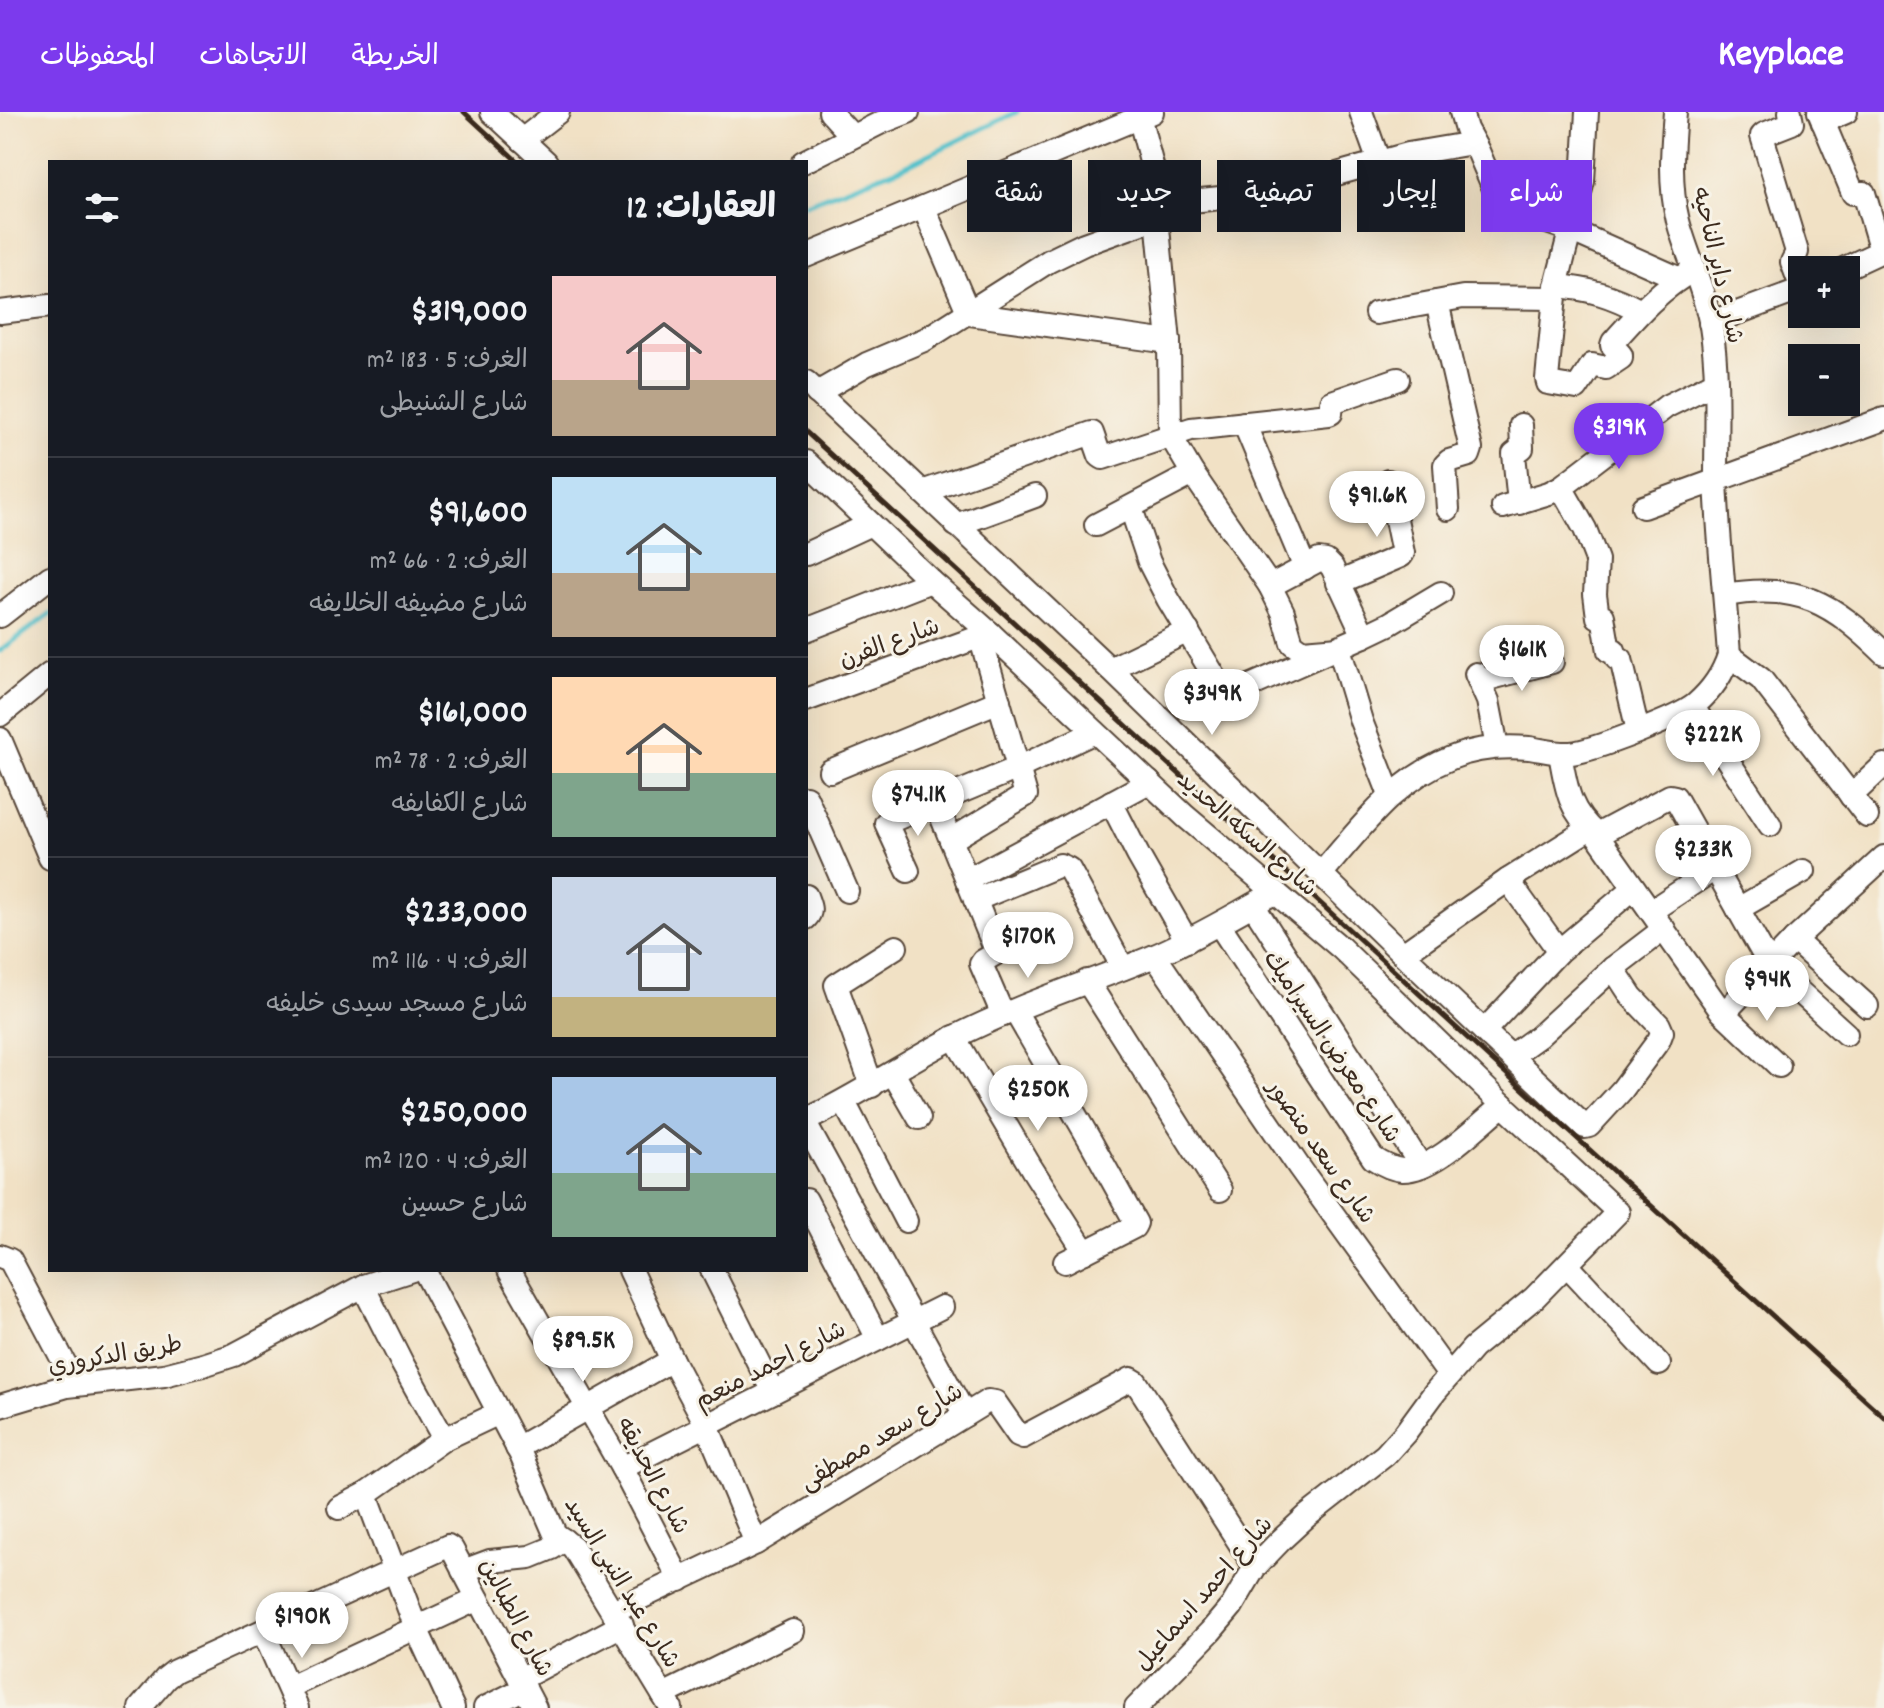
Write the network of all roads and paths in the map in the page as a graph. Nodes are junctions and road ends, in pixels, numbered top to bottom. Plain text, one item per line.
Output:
1 (492, 112) edge
2 (558, 112) edge
3 (830, 112) edge
4 (908, 112) edge
5 (1361, 112) edge
6 (1461, 112) edge
7 (1587, 112) edge
8 (1675, 112) edge
9 (1790, 112) edge
10 (1846, 112) edge
11 (1144, 114) edge
12 (876, 117) edge
13 (1821, 117) edge
14 (852, 136) junction
15 (522, 140) junction
16 (1473, 143) junction
17 (544, 160) edge
18 (807, 160) edge
19 (1152, 160) edge
20 (1378, 160) edge
21 (1386, 160) edge
22 (1586, 160) edge
23 (1481, 161) edge
24 (1357, 168) edge
25 (1201, 204) edge
26 (924, 208) junction
27 (1112, 232) edge
28 (1158, 232) edge
29 (1570, 232) edge
30 (1575, 232) edge
31 (1882, 250) edge
32 (808, 255) edge
33 (1795, 256) edge
34 (1860, 261) edge
35 (1686, 274) junction
36 (1555, 292) junction
37 (1788, 294) edge
38 (1437, 302) junction
39 (48, 306) edge
40 (1641, 311) junction
41 (0, 312) edge
42 (1376, 313) dead end
43 (969, 314) junction
44 (1710, 323) junction
45 (1169, 342) junction
46 (1398, 379) dead end
47 (1716, 382) junction
48 (812, 388) edge
49 (1884, 419) edge
50 (1244, 423) junction
51 (1521, 425) dead end
52 (1170, 435) junction
53 (808, 464) edge
54 (1193, 474) junction
55 (1388, 481) dead end
56 (1716, 481) junction
57 (1561, 487) junction
58 (922, 492) junction
59 (1035, 496) dead end
60 (1643, 507) dead end
61 (1131, 508) junction
62 (1448, 509) dead end
63 (871, 524) junction
64 (956, 525) junction
65 (1096, 525) dead end
66 (808, 553) edge
67 (1305, 568) junction
68 (48, 579) edge
69 (931, 581) junction
70 (1338, 583) junction
71 (1270, 586) junction
72 (1441, 593) dead end
73 (1725, 595) junction
74 (0, 616) edge
75 (808, 629) edge
76 (1188, 631) junction
77 (985, 634) junction
78 (1364, 636) junction
79 (1339, 648) junction
80 (1884, 653) edge
81 (1729, 655) junction
82 (1552, 662) dead end
83 (1110, 669) junction
84 (48, 676) edge
85 (808, 699) edge
86 (999, 701) junction
87 (1693, 707) junction
88 (0, 715) edge
89 (1638, 731) junction
90 (1095, 732) junction
91 (0, 739) edge
92 (1497, 747) junction
93 (1560, 753) junction
94 (1884, 765) edge
95 (1018, 768) junction
96 (830, 771) dead end
97 (1149, 782) junction
98 (1390, 795) junction
99 (1851, 796) junction
100 (808, 802) edge
101 (1111, 802) junction
102 (936, 803) junction
103 (1867, 816) dead end
104 (1770, 825) dead end
105 (1593, 832) junction
106 (951, 840) junction
107 (48, 853) edge
108 (1884, 857) edge
109 (1716, 868) junction
110 (908, 871) dead end
111 (1804, 871) dead end
112 (1321, 874) junction
113 (1508, 880) junction
114 (1634, 888) junction
115 (971, 890) junction
116 (847, 891) dead end
117 (1276, 892) junction
118 (1253, 905) junction
119 (1738, 909) junction
120 (1657, 920) junction
121 (1219, 924) junction
122 (1794, 940) junction
123 (1187, 941) junction
124 (896, 947) dead end
125 (1559, 951) junction
126 (1403, 954) junction
127 (1155, 956) junction
128 (1769, 964) junction
129 (1123, 968) junction
130 (1613, 968) junction
131 (1087, 981) junction
132 (1867, 1006) dead end
133 (1009, 1013) junction
134 (1724, 1013) junction
135 (1484, 1031) junction
136 (1846, 1034) dead end
137 (954, 1037) junction
138 (1511, 1056) junction
139 (1779, 1066) dead end
140 (893, 1073) junction
141 (872, 1086) junction
142 (844, 1102) junction
143 (1503, 1105) junction
144 (919, 1118) dead end
145 (808, 1122) edge
146 (808, 1127) edge
147 (1421, 1166) junction
148 (1220, 1190) dead end
149 (808, 1204) edge
150 (1618, 1212) joint
151 (906, 1221) dead end
152 (0, 1256) edge
153 (1567, 1265) junction
154 (406, 1272) edge
155 (425, 1272) edge
156 (510, 1272) edge
157 (631, 1272) edge
158 (713, 1272) edge
159 (363, 1286) junction
160 (942, 1307) dead end
161 (912, 1322) junction
162 (878, 1339) junction
163 (672, 1360) junction
164 (1659, 1364) dead end
165 (1449, 1375) junction
166 (76, 1385) junction
167 (773, 1392) junction
168 (0, 1406) edge
169 (588, 1407) junction
170 (499, 1413) junction
171 (965, 1415) junction
172 (707, 1426) junction
173 (444, 1439) junction
174 (517, 1448) junction
175 (622, 1468) junction
176 (366, 1494) junction
177 (339, 1508) dead end
178 (564, 1540) junction
179 (756, 1543) junction
180 (1255, 1567) junction
181 (394, 1569) junction
182 (463, 1571) junction
183 (680, 1580) junction
184 (478, 1599) junction
185 (617, 1618) junction
186 (416, 1628) junction
187 (263, 1631) junction
188 (793, 1631) dead end
189 (527, 1692) edge
190 (293, 1698) edge
191 (667, 1701) edge
192 (140, 1708) edge
193 (453, 1708) edge
194 (485, 1708) edge
195 (1136, 1708) edge

1 - 15 street
2 - 15 street
3 - 14 street
4 - 12 street
5 - 20 street
6 - 16 street
7 - 22 street
8 - 35 street, شارع داير الناحيه
9 - 33 street
10 - 13 street
11 - 19 street
11 - 26 street
12 - 14 street
13 - 31 street
14 - 18 street
15 - 17 street
16 - 21 street
16 - 23 street
24 - 25 street
26 - 32 street
26 - 43 street
27 - 43 street
28 - 45 street
29 - 36 street
30 - 35 street
31 - 34 street
35 - 40 street
35 - 44 street, شارع داير الناحيه
36 - 38 street
36 - 40 street
36 - 40 street
37 - 44 street
38 - 42 street
38 - 62 street
39 - 41 street
43 - 45 street
43 - 48 street
44 - 47 street, شارع داير الناحيه
45 - 52 street
46 - 50 street
47 - 56 street, شارع داير الناحيه
47 - 57 street
48 - 58 street, شارع السكه الحديد
49 - 56 street
50 - 52 street
50 - 67 street
51 - 57 street
52 - 54 street
52 - 58 street
53 - 63 street, شارع السكه الحديد
54 - 61 street
54 - 71 street
55 - 70 street
56 - 60 street
56 - 73 street, شارع داير الناحيه
57 - 89 street
58 - 64 street, شارع السكه الحديد
59 - 64 street
61 - 65 street
61 - 76 street
63 - 66 street
63 - 69 street, شارع السكه الحديد
64 - 83 street, شارع السكه الحديد
67 - 70 street
67 - 71 street
68 - 74 street
69 - 75 street
69 - 77 street, شارع السكه الحديد
70 - 78 street
71 - 79 street
72 - 78 street
73 - 80 street
73 - 81 street, شارع داير الناحيه
76 - 79 street
76 - 83 street
77 - 85 street, شارع الفرن
77 - 86 street
77 - 90 street, شارع السكه الحديد
78 - 79 street
79 - 98 street
81 - 87 street
81 - 99 street
82 - 92 street
83 - 112 street, شارع السكه الحديد
84 - 88 street
86 - 95 street
86 - 96 street
87 - 89 street
87 - 104 street
89 - 93 street
90 - 95 street
90 - 97 street, شارع السكه الحديد
91 - 107 street
92 - 93 street
92 - 98 street
93 - 105 street
94 - 99 street
95 - 102 street
95 - 106 street
97 - 101 street
97 - 117 street, شارع السكه الحديد
98 - 112 street
99 - 103 street
100 - 116 street
101 - 115 street
101 - 123 street
102 - 106 street
102 - 110 street
105 - 109 street
105 - 113 street
105 - 114 street
106 - 115 street
108 - 122 street
109 - 119 street
109 - 120 street
111 - 119 street
112 - 126 street, شارع السكه الحديد
113 - 125 street
113 - 126 street
114 - 120 street
114 - 125 street
115 - 129 street
115 - 133 street
117 - 118 street
117 - 143 street, شارع السكه الحديد
118 - 121 street
118 - 147 street
119 - 128 street
120 - 130 street
120 - 134 street
121 - 123 street
121 - 147 street, شارع معرض السيراميك
122 - 128 street
122 - 132 street
123 - 127 street
124 - 141 street
125 - 135 street
126 - 135 street, شارع السكه الحديد
127 - 129 street
127 - 165 street, شارع سعد منصور
128 - 134 street
128 - 136 street
129 - 131 street
130 - 138 street
130 - 138 street, شارع السكه الحديد
131 - 133 street
131 - 148 street
133 - 137 street
133 - 137 street
134 - 139 street
135 - 138 street, شارع السكه الحديد
137 - 140 street
140 - 141 street
140 - 144 street
141 - 142 street
142 - 145 street
142 - 151 street
143 - 147 street
143 - 150 street, شارع السكه الحديد
146 - 161 street
149 - 162 street
150 - 153 street, شارع احمد اسماعيل
152 - 166 street
153 - 164 street
153 - 165 street, شارع احمد اسماعيل
154 - 159 street, طريق الدكروري
155 - 170 street, شارع عبد النبى السيد
156 - 169 street, شارع الحديقه
157 - 163 street
158 - 167 street
159 - 166 street, طريق الدكروري
159 - 173 street
160 - 161 street, شارع احمد منعم
161 - 162 street, شارع احمد منعم
161 - 171 street
162 - 167 street, شارع احمد منعم
163 - 169 street
163 - 172 street
165 - 180 street, شارع احمد اسماعيل
166 - 168 street, طريق الدكروري
167 - 172 street, شارع احمد منعم
169 - 174 street
169 - 175 street, شارع الحديقه
170 - 173 street
170 - 174 street, شارع عبد النبى السيد
171 - 179 street, شارع سعد مصطفى
171 - 180 street, شارع سعد مصطفى
172 - 175 street, شارع احمد منعم
172 - 179 street
173 - 176 street
174 - 178 street, شارع عبد النبى السيد
175 - 183 street, شارع الحديقه
176 - 177 street
176 - 181 street
178 - 182 street
178 - 185 street, شارع عبد النبى السيد
179 - 183 street, شارع سعد مصطفى
180 - 195 street, شارع احمد اسماعيل
181 - 182 street, شارع الطبالين
181 - 186 street
181 - 187 street
182 - 184 street, شارع الطبالين
183 - 185 street, شارع سعد مصطفى
184 - 186 street
184 - 189 street, شارع الطبالين
185 - 189 street, شارع سعد مصطفى
185 - 191 street, شارع عبد النبى السيد
186 - 190 street
186 - 193 street
187 - 190 street
187 - 192 street
188 - 191 street
189 - 194 street, شارع سعد مصطفى

